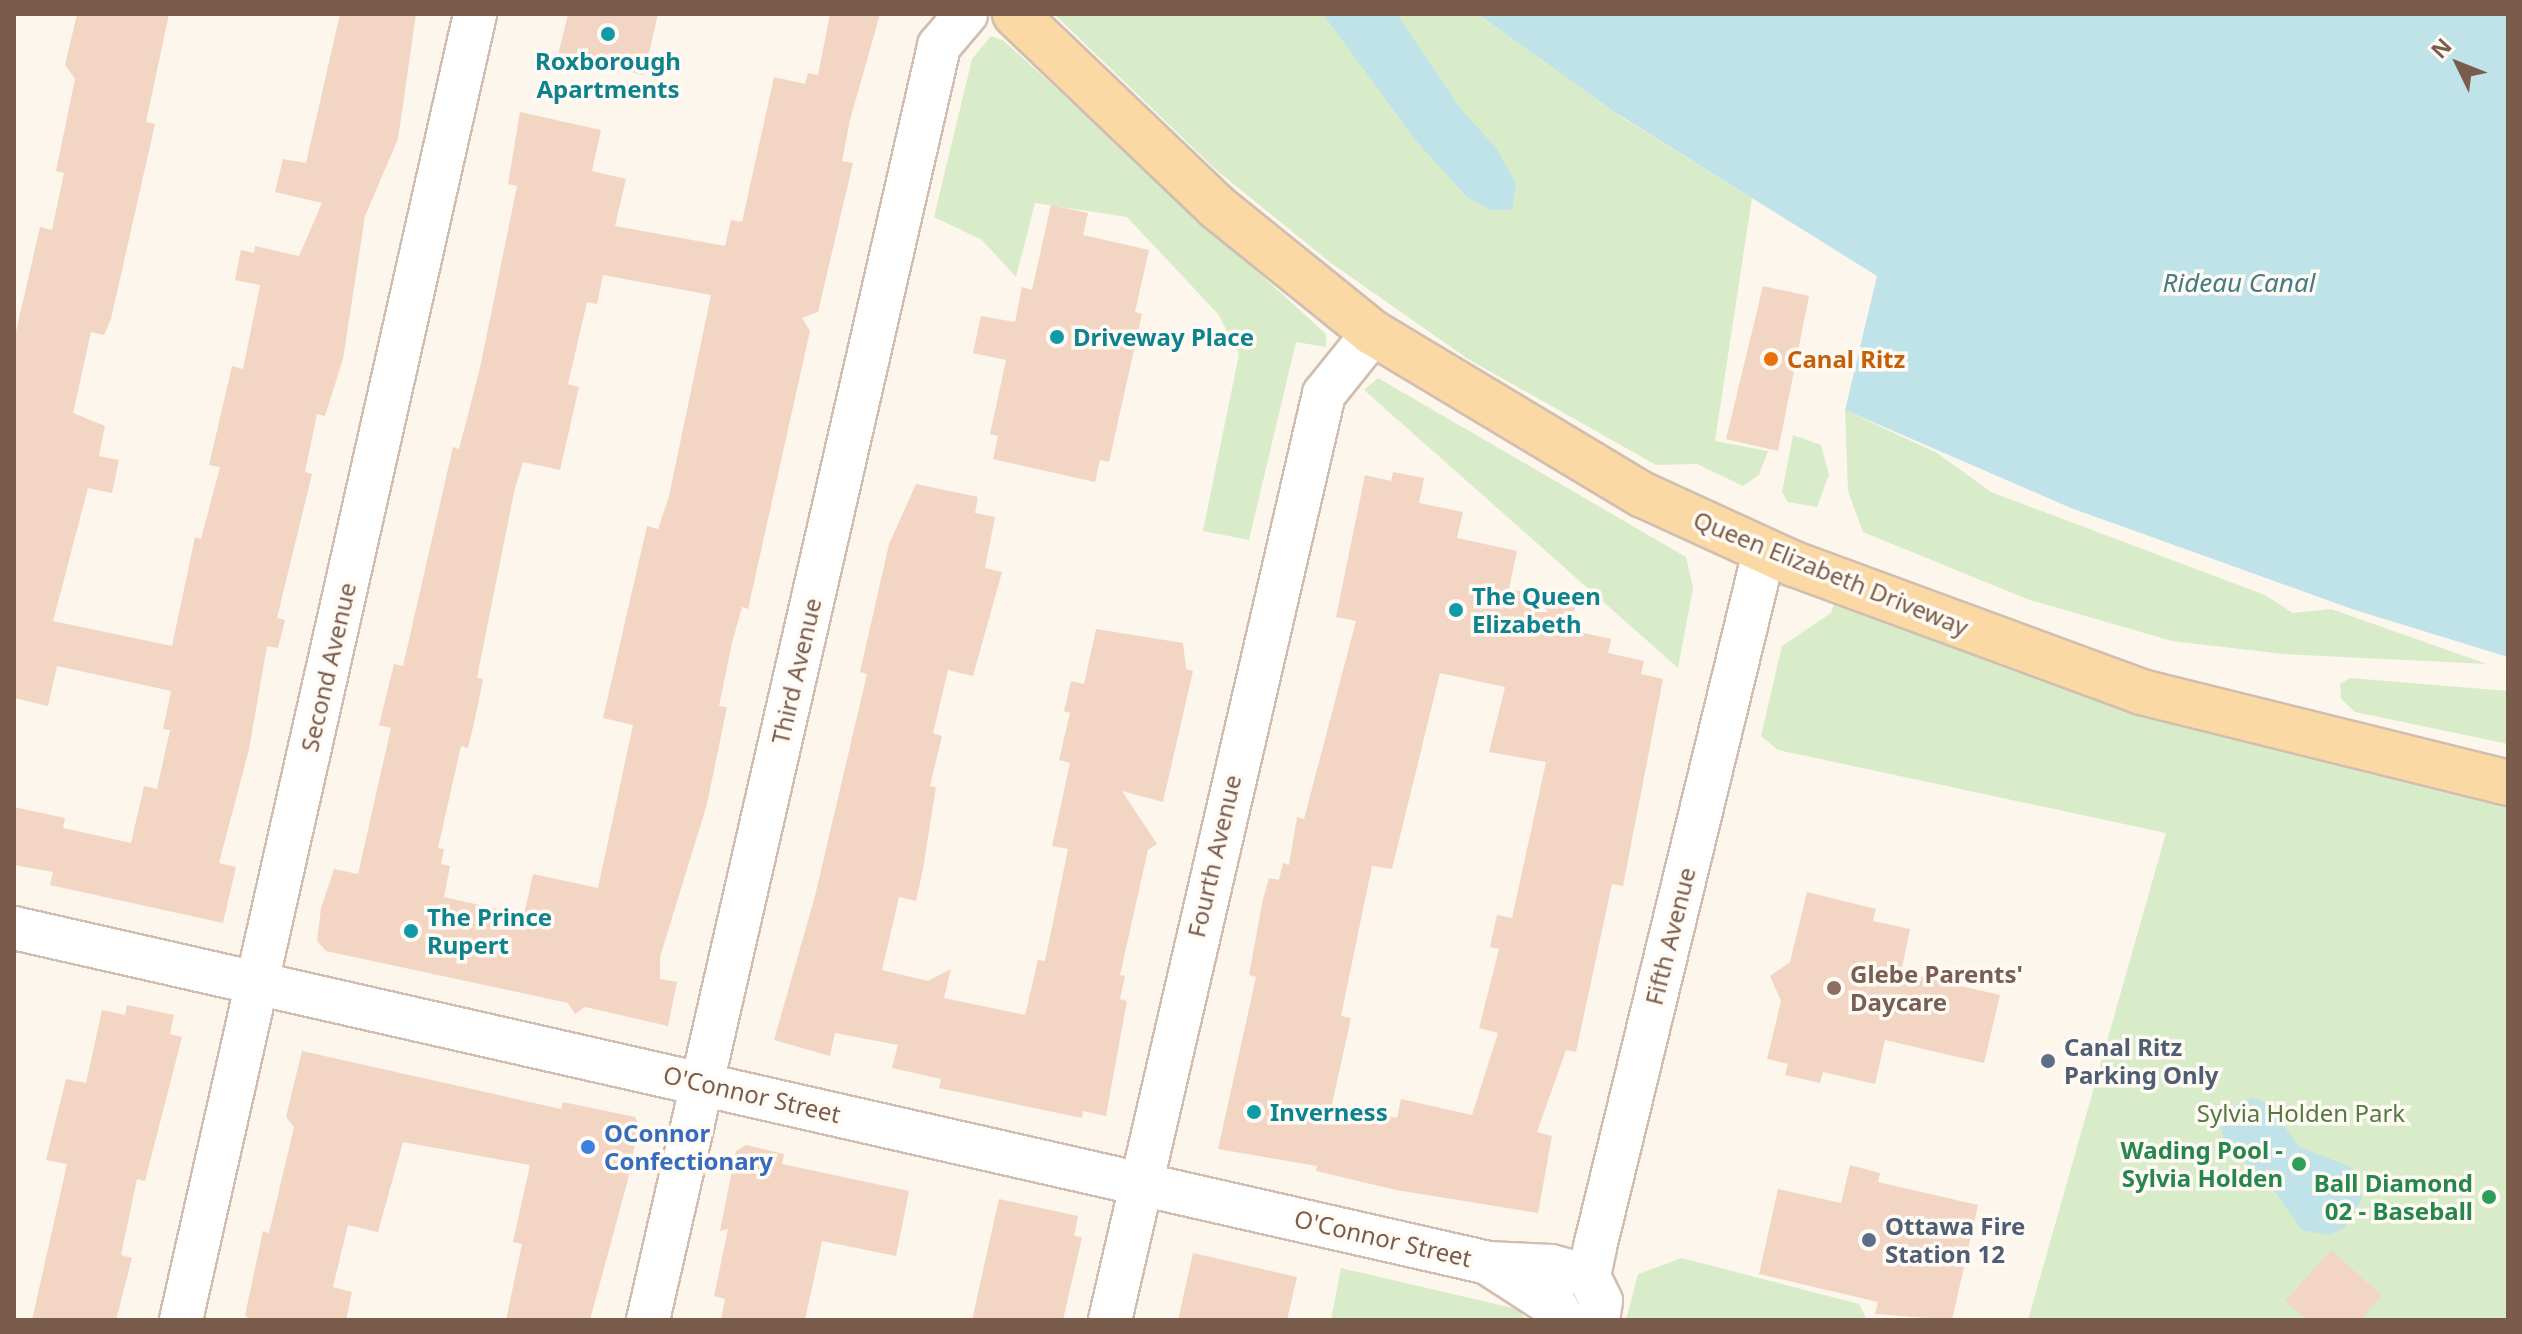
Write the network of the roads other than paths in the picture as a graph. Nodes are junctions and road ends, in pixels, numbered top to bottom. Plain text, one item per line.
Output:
1 (475, 14) edge
2 (1015, 14) edge
3 (960, 20) edge
4 (1373, 333) junction
5 (1764, 552) junction
6 (2508, 783) edge
7 (14, 928) edge
8 (257, 983) junction
9 (702, 1083) junction
10 (1142, 1181) junction
11 (1488, 1263) junction
12 (1589, 1276) junction
13 (181, 1320) edge
14 (648, 1320) edge
15 (1110, 1320) edge
16 (1563, 1320) edge
17 (1598, 1320) edge

1 - 8 street, Second Avenue
2 - 4 main road, Queen Elizabeth Driveway
3 - 9 street, Third Avenue
4 - 5 main road, Queen Elizabeth Driveway
4 - 10 street, Fourth Avenue
5 - 6 main road, Queen Elizabeth Driveway
5 - 12 street, Fifth Avenue
7 - 8 street, O'Connor Street
8 - 9 street, O'Connor Street
8 - 13 street, Second Avenue
9 - 10 street, O'Connor Street
9 - 14 street, Third Avenue
10 - 11 street, O'Connor Street
10 - 15 street, Fourth Avenue
11 - 12 street, O'Connor Street
11 - 16 street, O'Connor Street
12 - 17 street, Fifth Avenue

